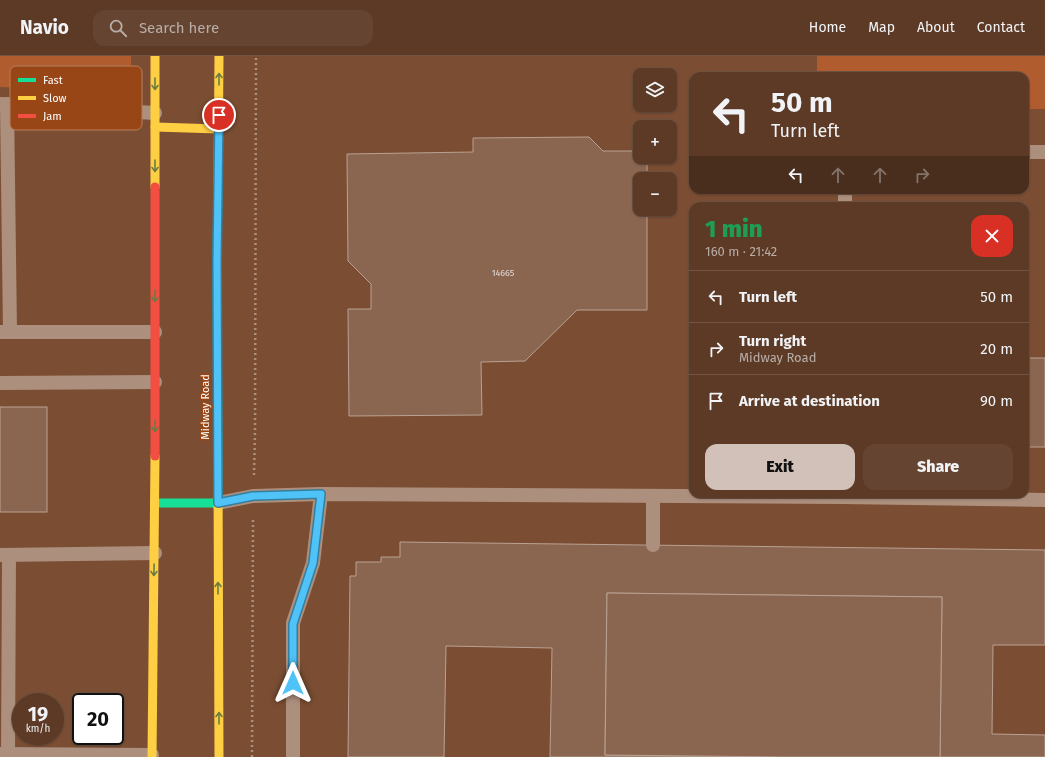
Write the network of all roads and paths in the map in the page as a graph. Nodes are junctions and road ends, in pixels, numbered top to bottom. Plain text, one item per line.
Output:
1 (155, 56) edge
2 (219, 56) edge
3 (256, 56) edge
4 (4, 104) edge
5 (142, 112) edge
6 (155, 113) junction
7 (155, 127) junction
8 (219, 129) junction
9 (1029, 152) edge
10 (1045, 152) edge
11 (5, 332) edge
12 (155, 332) junction
13 (155, 382) junction
14 (0, 383) edge
15 (321, 494) junction
16 (253, 496) junction
17 (653, 496) junction
18 (689, 496) edge
19 (964, 498) edge
20 (1045, 500) edge
21 (155, 503) junction
22 (218, 503) junction
23 (653, 545) dead end
24 (155, 553) junction
25 (4, 555) edge
26 (4, 754) edge
27 (152, 756) edge
28 (219, 757) edge
29 (252, 757) edge
30 (293, 757) edge

1 -> 6 main road
8 -> 2 main road, Midway Road
3 - 16 path
4 - 11 lane
5 - 6 lane
6 - 7 main road
7 - 8 main road
7 -> 12 main road
8 - 22 main road, Midway Road
9 - 10 lane
11 - 12 lane
12 - 13 main road
13 - 14 lane
13 -> 21 main road
15 - 16 lane
15 - 17 lane
15 - 30 lane
16 - 22 lane
16 - 29 path
17 - 18 lane
17 - 23 lane
19 - 20 lane
21 - 22 main road
21 - 24 main road
28 -> 22 main road, Midway Road
24 - 25 lane
24 -> 27 main road
25 - 26 lane
26 - 27 lane

